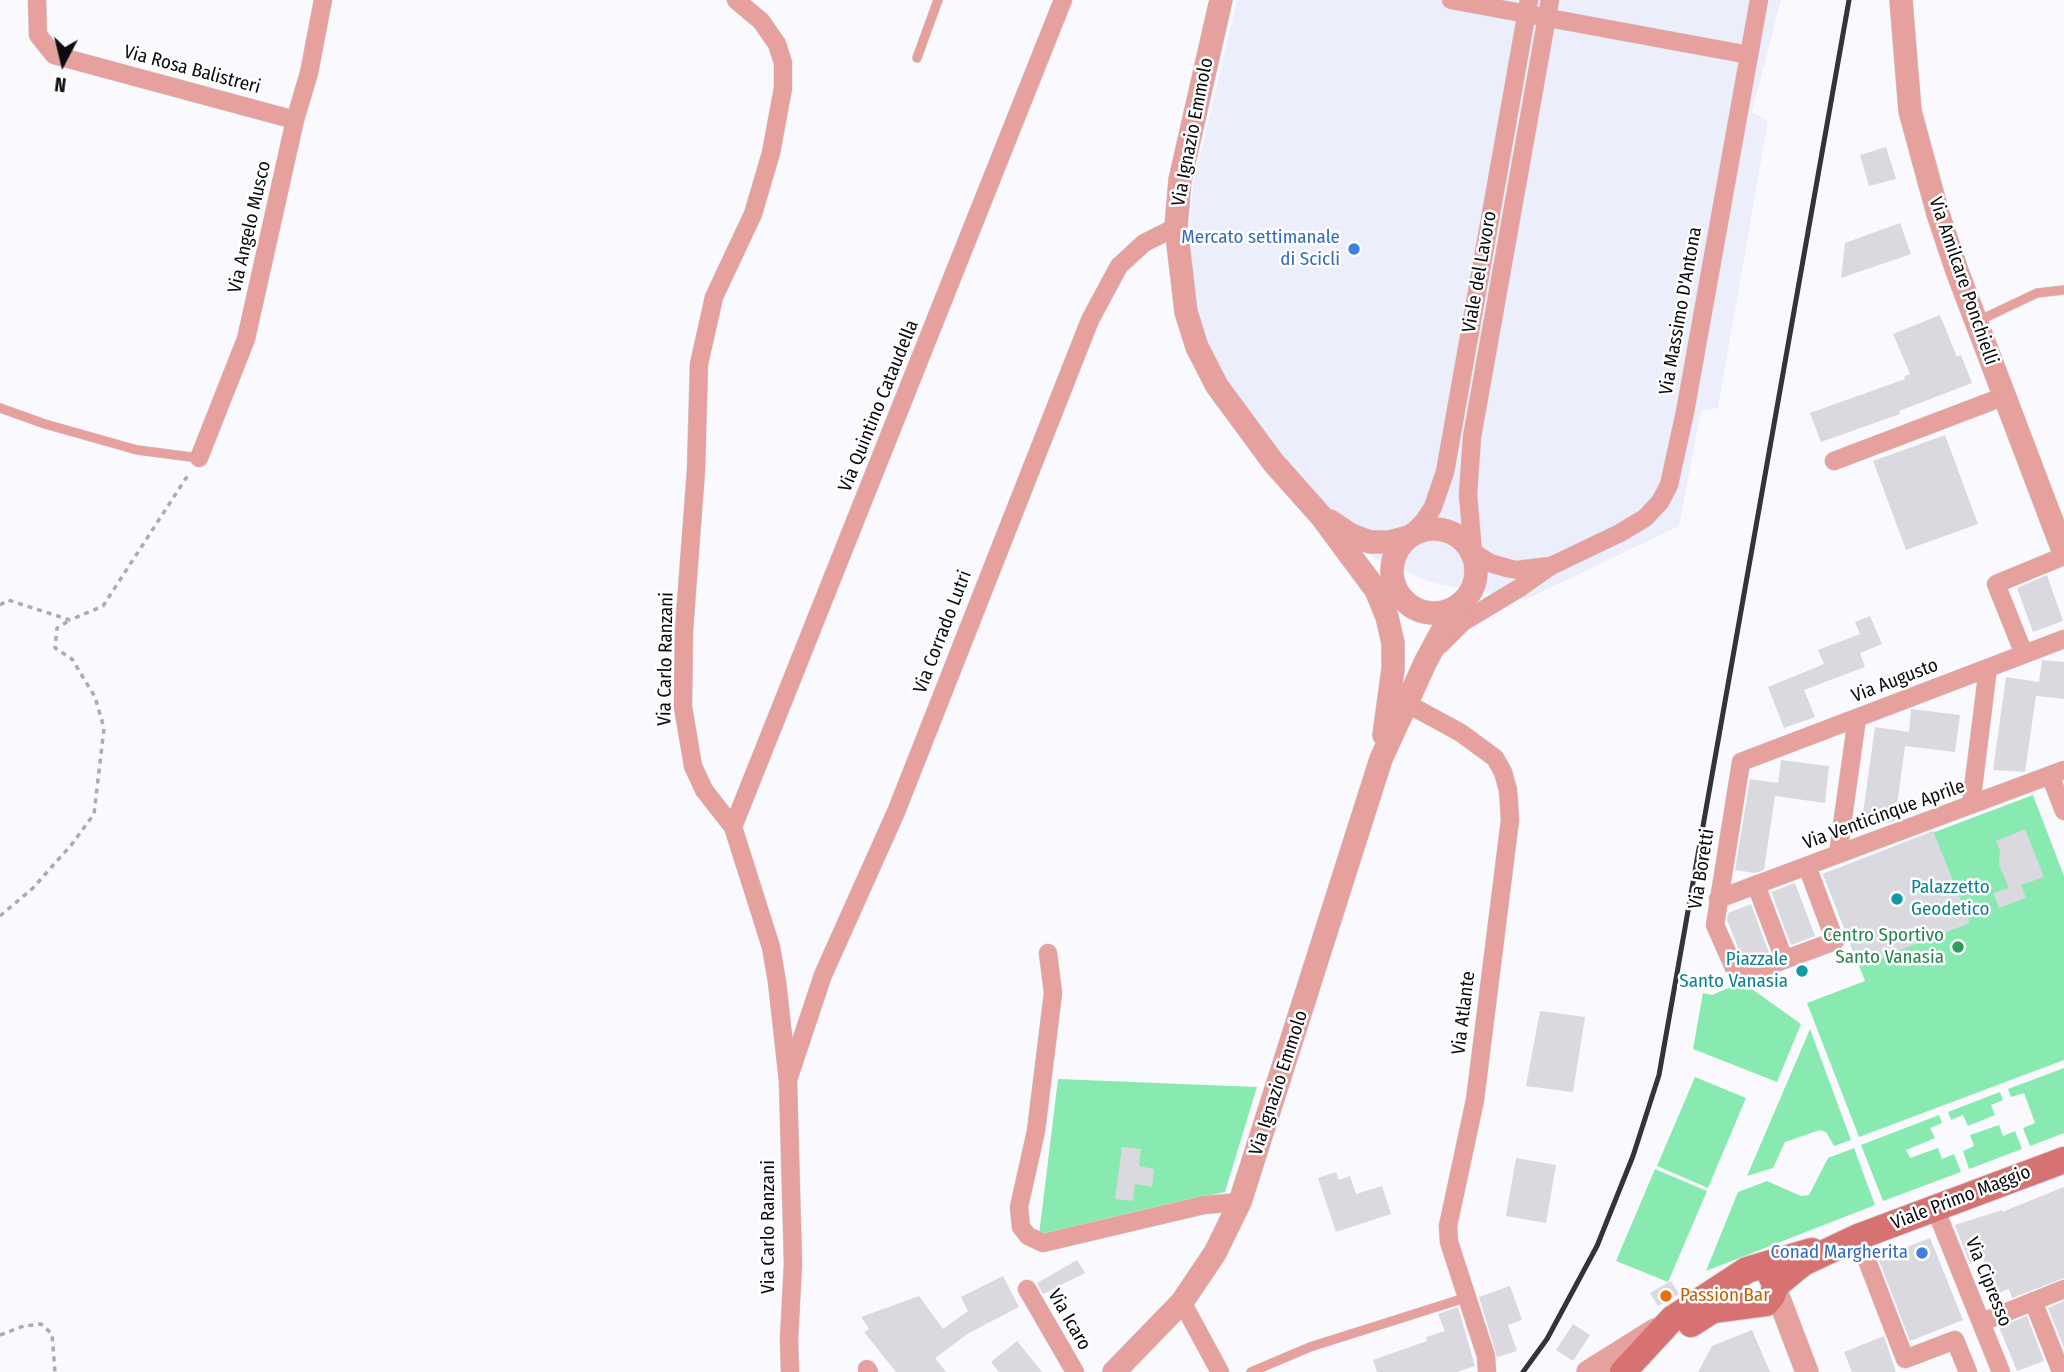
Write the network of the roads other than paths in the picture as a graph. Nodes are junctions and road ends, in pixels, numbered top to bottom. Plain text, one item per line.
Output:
1 (37, 0) edge
2 (323, 0) edge
3 (736, 0) edge
4 (938, 0) edge
5 (1063, 0) edge
6 (1221, 0) edge
7 (1451, 0) edge
8 (1759, 0) edge
9 (1900, 0) edge
10 (1528, 7) edge
11 (1549, 9) edge
12 (1749, 55) junction
13 (916, 58) dead end
14 (295, 120) junction
15 (1175, 227) junction
16 (2064, 290) edge
17 (1976, 322) junction
18 (2004, 396) junction
19 (0, 408) edge
20 (199, 458) joint
21 (1834, 461) dead end
22 (1321, 516) junction
23 (1408, 537) junction
24 (1473, 552) junction
25 (2064, 554) edge
26 (1551, 566) junction
27 (1394, 596) junction
28 (1489, 606) junction
29 (1454, 609) junction
30 (2064, 639) edge
31 (2024, 654) junction
32 (1426, 662) junction
33 (1988, 668) junction
34 (1406, 703) junction
35 (1857, 718) junction
36 (1381, 759) junction
37 (1741, 762) joint
38 (2057, 772) edge
39 (1971, 805) junction
40 (2064, 811) edge
41 (733, 827) junction
42 (1838, 854) junction
43 (1807, 866) junction
44 (1756, 885) junction
45 (1718, 899) junction
46 (1048, 953) dead end
47 (1783, 955) junction
48 (788, 1081) junction
49 (2064, 1160) edge
50 (1240, 1202) junction
51 (1936, 1208) junction
52 (1857, 1237) junction
53 (1747, 1271) junction
54 (1027, 1289) dead end
55 (2064, 1289) edge
56 (1764, 1296) junction
57 (1468, 1297) junction
58 (2033, 1301) junction
59 (1182, 1302) junction
60 (1672, 1319) junction
61 (1982, 1322) junction
62 (1806, 1369) edge
63 (2059, 1369) edge
64 (790, 1372) edge
65 (1075, 1372) edge
66 (1114, 1372) edge
67 (1220, 1372) edge
68 (1251, 1372) edge
69 (1488, 1372) edge
70 (1588, 1372) edge
71 (1623, 1372) edge
72 (1637, 1372) edge
73 (1968, 1372) edge
74 (2001, 1372) edge

1 - 14 street, Via Rosa Balistreri
2 - 14 street, Via Angelo Musco
3 - 41 street, Via Carlo Ranzani
4 - 13 lane
5 - 41 street, Via Quintino Cataudella
6 - 15 street, Via Ignazio Emmolo
7 - 10 street
8 - 12 street, Via Massimo D'Antona
9 - 17 street, Via Amilcare Ponchielli
10 - 11 street
10 - 23 street
11 - 12 street
11 - 24 street, Viale del Lavoro
12 - 26 street, Via Massimo D'Antona
14 - 20 street, Via Angelo Musco
15 - 22 street, Via Ignazio Emmolo
15 - 48 street, Via Corrado Lutri
16 - 17 lane
17 - 18 street, Via Amilcare Ponchielli
18 - 21 street
18 - 25 street, Via Amilcare Ponchielli
19 - 20 lane
22 - 23 street
22 - 27 street
23 - 24 street
23 - 27 street
24 - 26 street
24 - 29 street
25 - 31 street
26 - 28 street
27 - 29 street
27 - 36 street
28 - 29 street
28 - 32 street
29 - 32 street
30 - 31 street, Via Augusto
31 - 33 street, Via Augusto
32 - 34 street
33 - 35 street, Via Augusto
33 - 39 street
34 - 36 street
34 - 57 street, Via Atlante
35 - 37 street, Via Augusto
35 - 42 street
36 - 50 street, Via Ignazio Emmolo
37 - 45 street, Via Boretti
38 - 39 street, Via Venticinque Aprile
38 - 40 street
39 - 42 street, Via Venticinque Aprile
41 - 48 street, Via Carlo Ranzani
42 - 43 street, Via Venticinque Aprile
43 - 44 street, Via Venticinque Aprile
43 - 47 street
44 - 45 street, Via Venticinque Aprile
44 - 47 street
45 - 47 street, Via Boretti
46 - 50 street
48 - 64 street, Via Carlo Ranzani
49 - 51 main road, Viale Primo Maggio
50 - 59 street, Via Ignazio Emmolo
51 - 52 main road, Viale Primo Maggio
51 - 61 street, Via Cipresso
52 - 53 main road
52 - 56 main road
52 - 73 street
53 - 56 main road
53 - 60 main road
54 - 65 street, Via Icaro
55 - 58 street
56 - 62 street
56 - 72 main road
57 - 68 lane
57 - 69 street, Via Atlante
58 - 61 street
58 - 63 street
59 - 66 street, Via Ignazio Emmolo
59 - 67 street
60 - 70 street
60 - 71 main road
61 - 74 street, Via Cipresso

